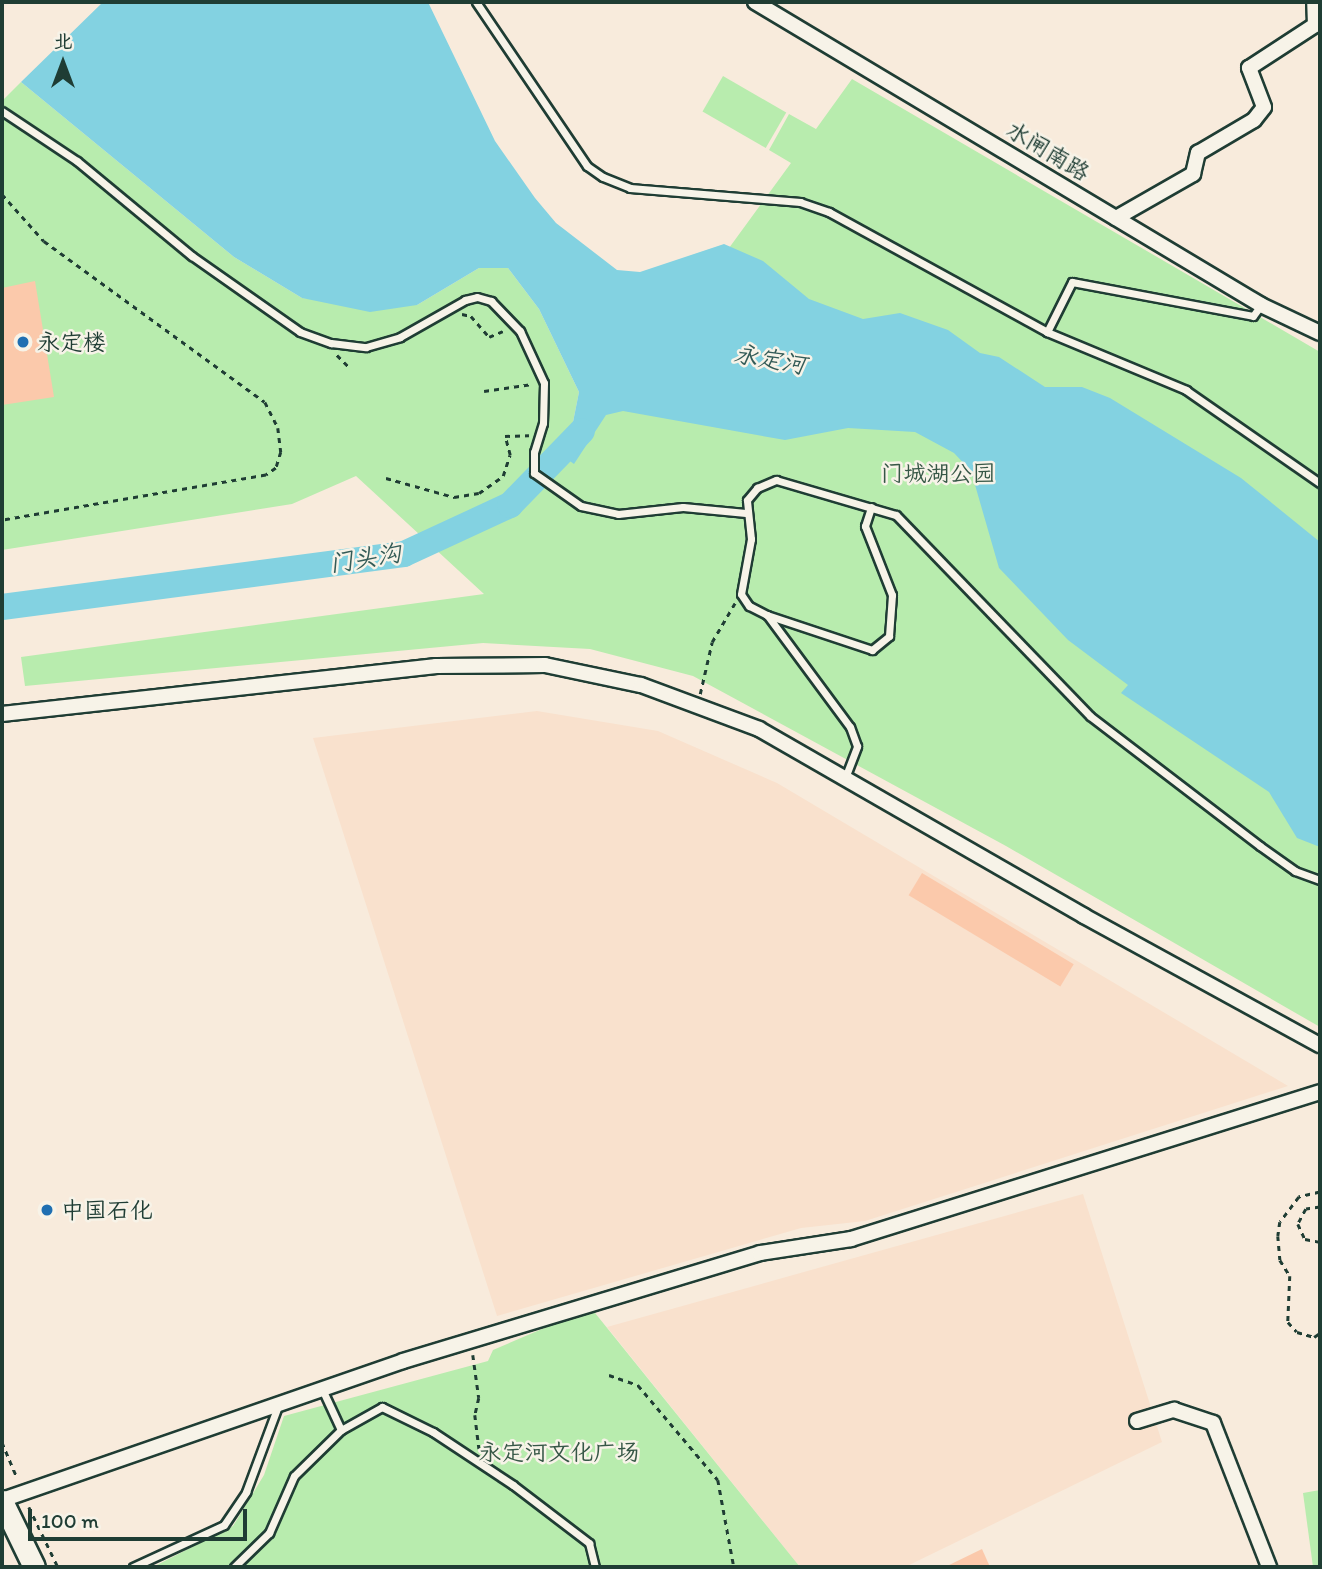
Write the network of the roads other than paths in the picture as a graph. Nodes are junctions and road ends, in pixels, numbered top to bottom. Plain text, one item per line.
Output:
1 (477, 2) edge
2 (755, 2) edge
3 (1314, 2) edge
4 (2, 111) edge
5 (1116, 218) junction
6 (1261, 305) junction
7 (1046, 332) junction
8 (1320, 333) edge
9 (1320, 483) edge
10 (870, 507) junction
11 (747, 513) junction
12 (767, 615) junction
13 (2, 714) edge
14 (845, 778) junction
15 (1320, 880) edge
16 (1320, 1045) edge
17 (1320, 1092) edge
18 (321, 1389) junction
19 (280, 1402) junction
20 (1137, 1421) dead end
21 (341, 1430) junction
22 (2, 1501) edge
23 (34, 1567) edge
24 (134, 1567) edge
25 (234, 1567) edge
26 (595, 1567) edge
27 (1269, 1567) edge

1 - 7 lane
2 - 5 street, 水闸南路
3 - 5 street
4 - 11 lane
5 - 6 street, 水闸南路
6 - 7 lane
6 - 8 street, 水闸南路
7 - 9 lane
10 - 11 lane
10 - 12 lane
10 - 15 lane
11 - 12 lane
12 - 14 lane
13 - 14 street
14 - 16 street
17 - 18 street
18 - 19 street
18 - 21 lane
19 - 22 street
19 - 24 lane
20 - 27 street
21 - 25 lane
21 - 26 lane
22 - 23 main road

